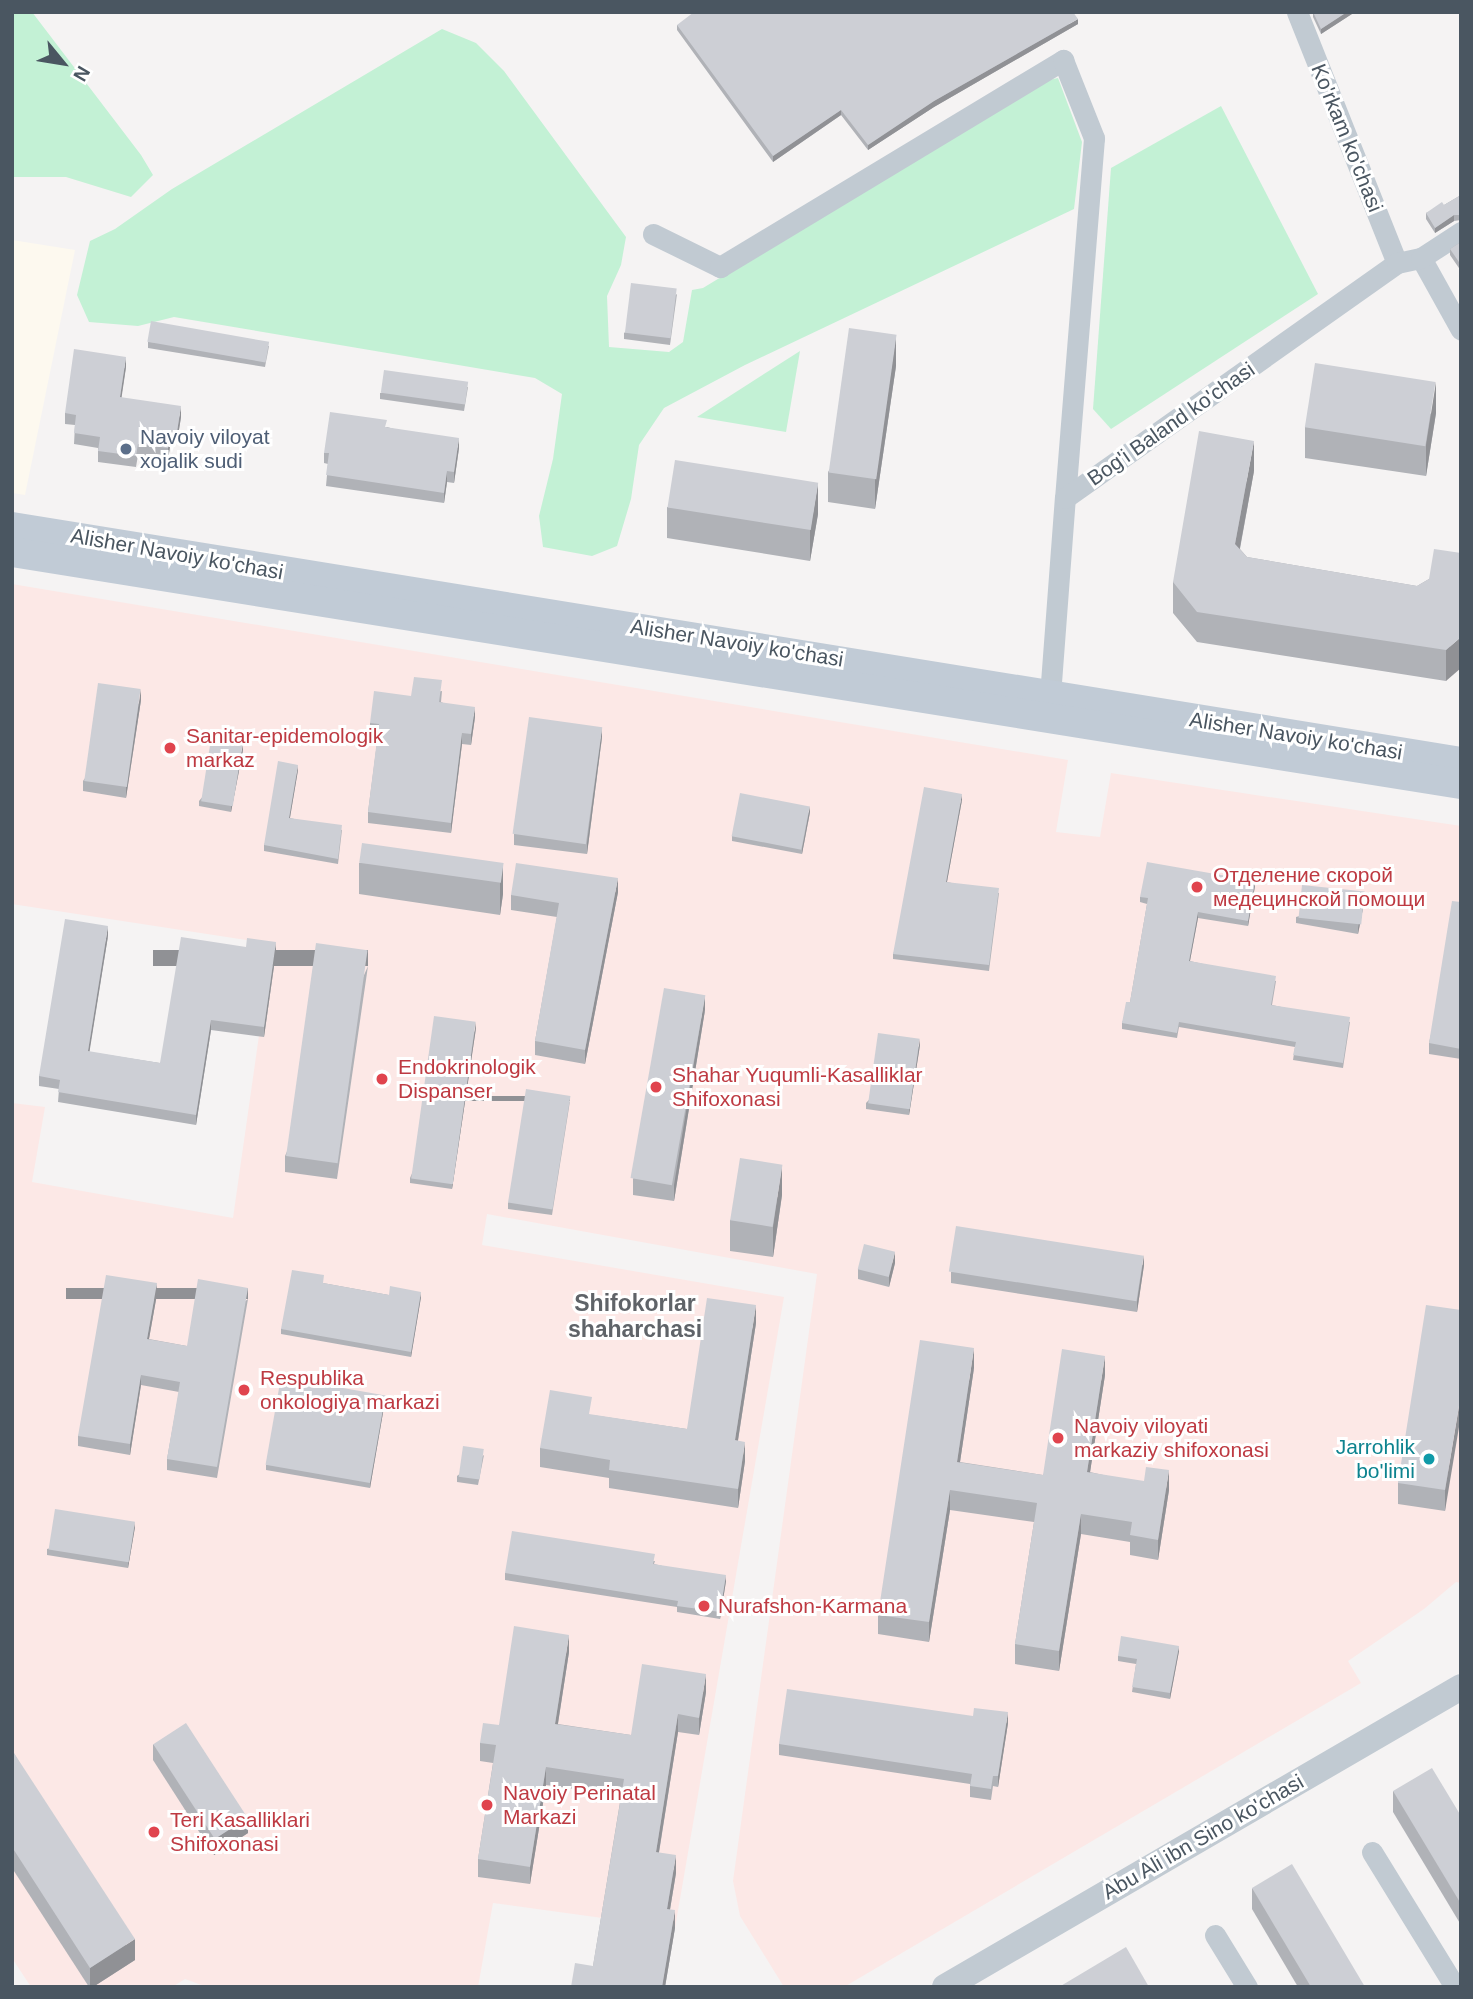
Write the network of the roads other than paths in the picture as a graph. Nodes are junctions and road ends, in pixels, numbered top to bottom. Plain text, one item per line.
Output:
1 (1297, 12) edge
2 (1461, 232) edge
3 (653, 234) dead end
4 (1421, 258) junction
5 (1397, 263) junction
6 (1461, 330) edge
7 (1065, 498) junction
8 (12, 527) edge
9 (12, 552) edge
10 (1049, 707) junction
11 (1461, 762) edge
12 (1461, 784) edge
13 (1459, 1696) edge
14 (1372, 1852) dead end
15 (1215, 1936) dead end
16 (945, 1987) edge
17 (980, 1987) edge
18 (1247, 1987) edge
19 (1455, 1987) edge

1 - 5 street, Ko'rkam ko'chasi
2 - 4 street, Bog'i Baland ko'chasi
3 - 7 street
4 - 5 street, Bog'i Baland ko'chasi
4 - 6 street
5 - 7 street, Bog'i Baland ko'chasi
7 - 10 street, Bog'i Baland ko'chasi
8 - 10 main road, Alisher Navoiy ko'chasi
9 - 10 main road, Alisher Navoiy ko'chasi
10 - 11 main road, Alisher Navoiy ko'chasi
10 - 12 main road, Alisher Navoiy ko'chasi
13 - 16 street, Abu Ali ibn Sino ko'chasi
13 - 17 street, Abu Ali ibn Sino ko'chasi
14 - 19 street
15 - 18 street

